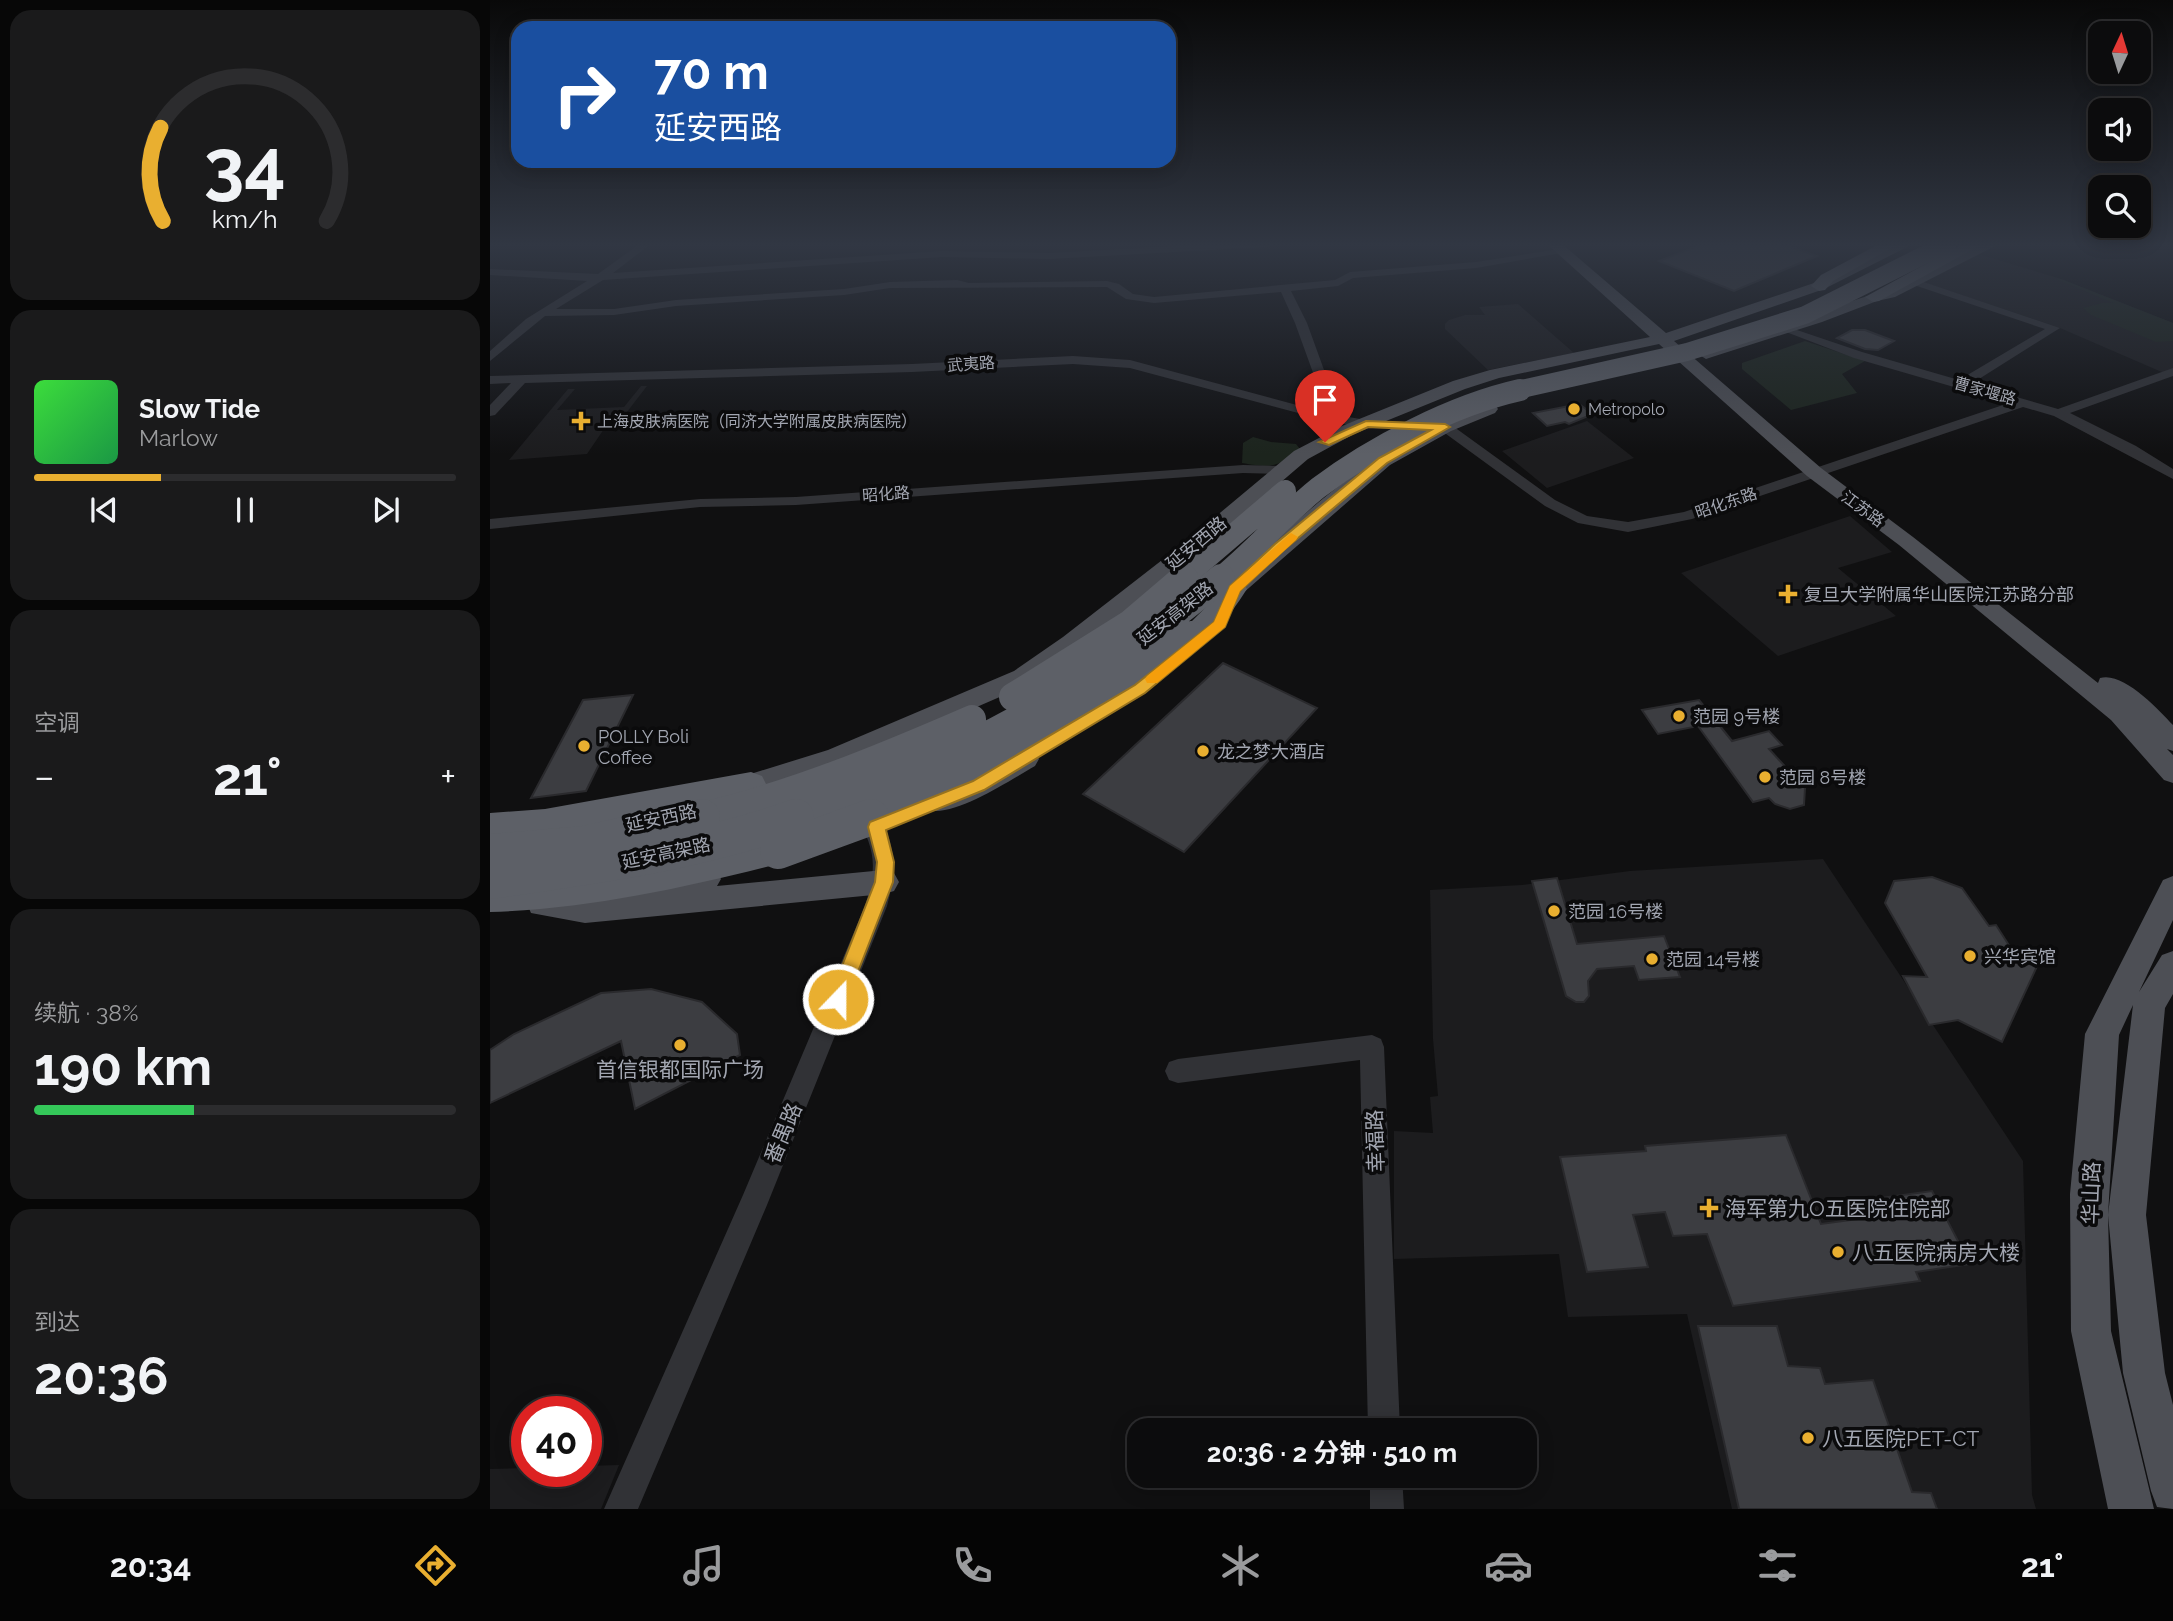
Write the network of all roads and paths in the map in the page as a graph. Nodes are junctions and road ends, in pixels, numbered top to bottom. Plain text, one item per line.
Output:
1 (544, 313) edge
2 (1296, 313) edge
3 (1635, 313) edge
4 (1653, 313) edge
5 (1742, 313) edge
6 (1773, 313) edge
7 (1808, 313) edge
8 (1829, 313) edge
9 (2009, 313) edge
10 (1787, 330) junction
11 (1681, 335) junction
12 (1662, 339) junction
13 (490, 357) edge
14 (1694, 357) junction
15 (2173, 372) edge
16 (522, 379) junction
17 (490, 380) edge
18 (1961, 384) junction
19 (2024, 402) junction
20 (490, 412) edge
21 (2059, 413) junction
22 (1323, 416) junction
23 (1366, 424) junction
24 (1445, 427) junction
25 (1836, 467) junction
26 (1282, 470) junction
27 (1814, 472) junction
28 (2173, 475) edge
29 (490, 524) edge
30 (1234, 589) junction
31 (2173, 741) edge
32 (837, 757) junction
33 (2173, 772) edge
34 (751, 784) junction
35 (490, 817) edge
36 (869, 817) junction
37 (490, 826) edge
38 (490, 840) edge
39 (490, 852) edge
40 (490, 881) edge
41 (884, 882) junction
42 (2173, 889) edge
43 (490, 897) edge
44 (542, 904) junction
45 (490, 907) edge
46 (2173, 965) edge
47 (1178, 1071) dead end
48 (1384, 1418) edge
49 (1386, 1488) edge
50 (2173, 1491) edge
51 (621, 1509) edge
52 (1387, 1509) edge
53 (2131, 1509) edge

1 - 13 street
2 - 22 street
3 - 12 main road, 江苏路
4 - 11 main road, 江苏路
5 - 11 main road, 延安西路
6 - 39 highway, 延安高架路, bridge
7 - 40 highway, 延安高架路, bridge
8 - 10 main road
9 - 18 street
10 - 14 main road
10 - 18 street, 曹家堰路
11 - 12 main road, 延安西路
11 - 14 main road, 江苏路
12 - 14 main road, 江苏路
12 - 23 main road, 延安西路
14 - 24 main road
14 - 25 main road, 江苏路
14 - 27 main road, 江苏路
15 - 21 street
16 - 17 street, 武夷路
16 - 20 street
16 - 22 street, 武夷路
18 - 19 street, 曹家堰路
19 - 21 street, 曹家堰路
19 - 25 street, 昭化东路
21 - 28 street, 曹家堰路
22 - 23 street, 武夷路
23 - 24 street, 武夷路
23 - 26 main road, 延安西路
24 - 27 street, 昭化东路
24 - 30 main road
25 - 27 street, 昭化东路
25 - 31 main road, 江苏路
26 - 29 street, 昭化路
26 - 32 main road, 延安西路
27 - 33 main road, 江苏路
30 - 36 main road
30 - 43 highway, bridge
32 - 34 main road, 延安西路
32 - 36 street, 番禺路
34 - 35 main road
34 - 37 highway
34 - 38 main road, 延安西路
36 - 41 street, 番禺路
36 - 43 main road
36 - 44 main road
41 - 44 main road
41 - 51 street, 番禺路
42 - 53 main road, 华山路
44 - 45 main road
46 - 50 main road, 华山路
47 - 48 street, 幸福路
49 - 52 street

